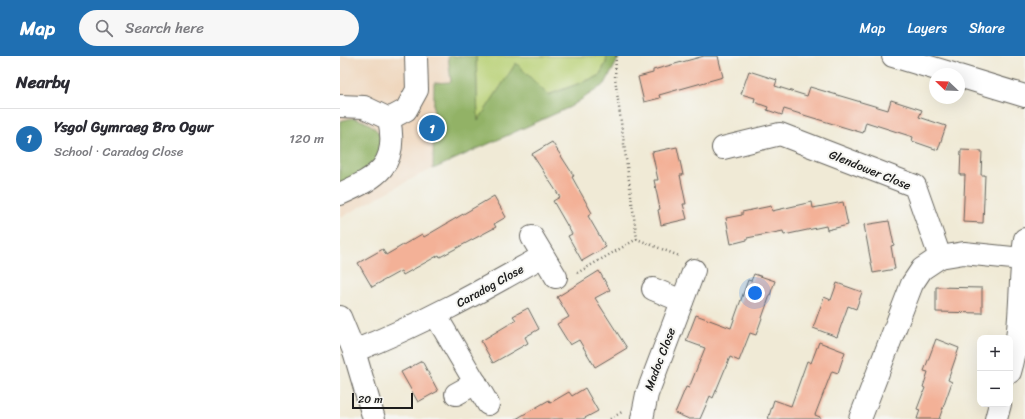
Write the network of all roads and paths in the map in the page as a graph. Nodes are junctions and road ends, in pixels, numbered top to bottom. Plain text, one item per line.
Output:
1 (416, 56) edge
2 (616, 56) edge
3 (893, 56) edge
4 (933, 68) edge
5 (965, 78) edge
6 (1025, 96) edge
7 (340, 106) edge
8 (389, 119) junction
9 (723, 148) dead end
10 (340, 194) edge
11 (532, 237) dead end
12 (637, 239) junction
13 (1023, 249) edge
14 (543, 256) junction
15 (940, 258) junction
16 (694, 270) joint
17 (556, 277) joint
18 (653, 289) dead end
19 (682, 301) junction
20 (436, 316) junction
21 (340, 317) edge
22 (354, 351) junction
23 (1010, 371) edge
24 (476, 383) junction
25 (456, 394) dead end
26 (488, 404) dead end
27 (999, 407) edge
28 (374, 419) edge
29 (642, 419) edge
30 (860, 419) edge
31 (996, 419) edge

1 - 8 street
2 - 12 path
3 - 4 street
5 - 6 street
7 - 8 street
8 - 10 street
9 - 15 street, Glendower Close
11 - 14 street
12 - 16 path
12 - 17 path
13 - 15 street
13 - 23 street
14 - 17 street
14 - 20 street, Caradog Close
15 - 30 street
16 - 19 street, Madoc Close
18 - 19 street
19 - 29 street, Madoc Close
20 - 22 street, Caradog Close
20 - 24 street
21 - 22 street
22 - 28 street
24 - 25 street
24 - 26 street
27 - 31 street

